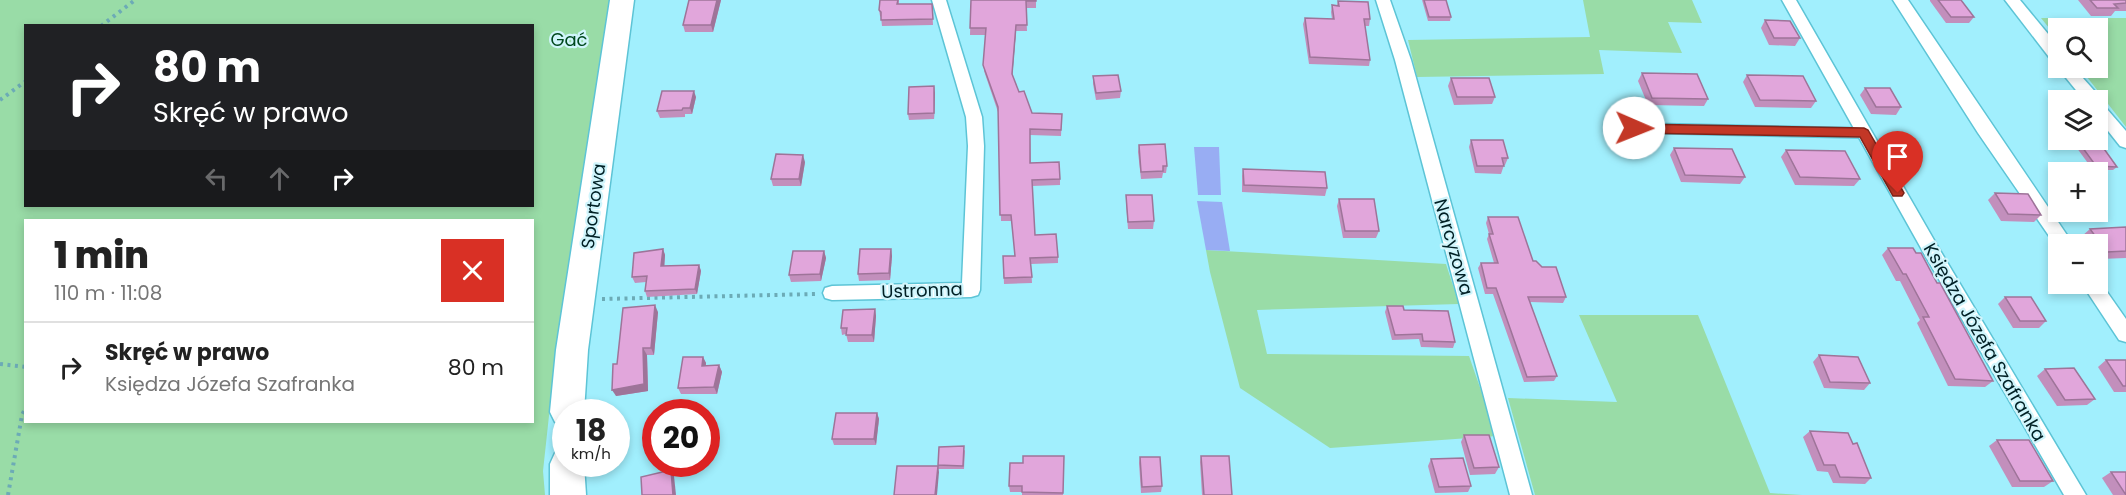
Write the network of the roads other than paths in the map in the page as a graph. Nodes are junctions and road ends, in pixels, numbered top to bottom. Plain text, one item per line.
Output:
1 (622, 0) edge
2 (939, 0) edge
3 (1383, 0) edge
4 (1789, 0) edge
5 (1900, 0) edge
6 (2012, 0) edge
7 (2048, 45) edge
8 (2074, 78) edge
9 (2084, 90) edge
10 (2108, 120) edge
11 (1634, 128) dead end
12 (1864, 133) junction
13 (2126, 142) edge
14 (2057, 234) edge
15 (832, 293) road end
16 (2098, 294) edge
17 (2126, 334) edge
18 (568, 399) edge
19 (567, 477) edge
20 (568, 495) edge
21 (1521, 495) edge
22 (2075, 495) edge

1 - 18 main road, Sportowa
2 - 15 street, Ustronna
3 - 21 street, Narcyzowa
4 - 12 street, Księdza Józefa Szafranka
5 - 14 street
6 - 7 street
8 - 9 street
10 - 13 street
11 - 12 lane
12 - 22 street, Księdza Józefa Szafranka
16 - 17 street
19 - 20 main road

